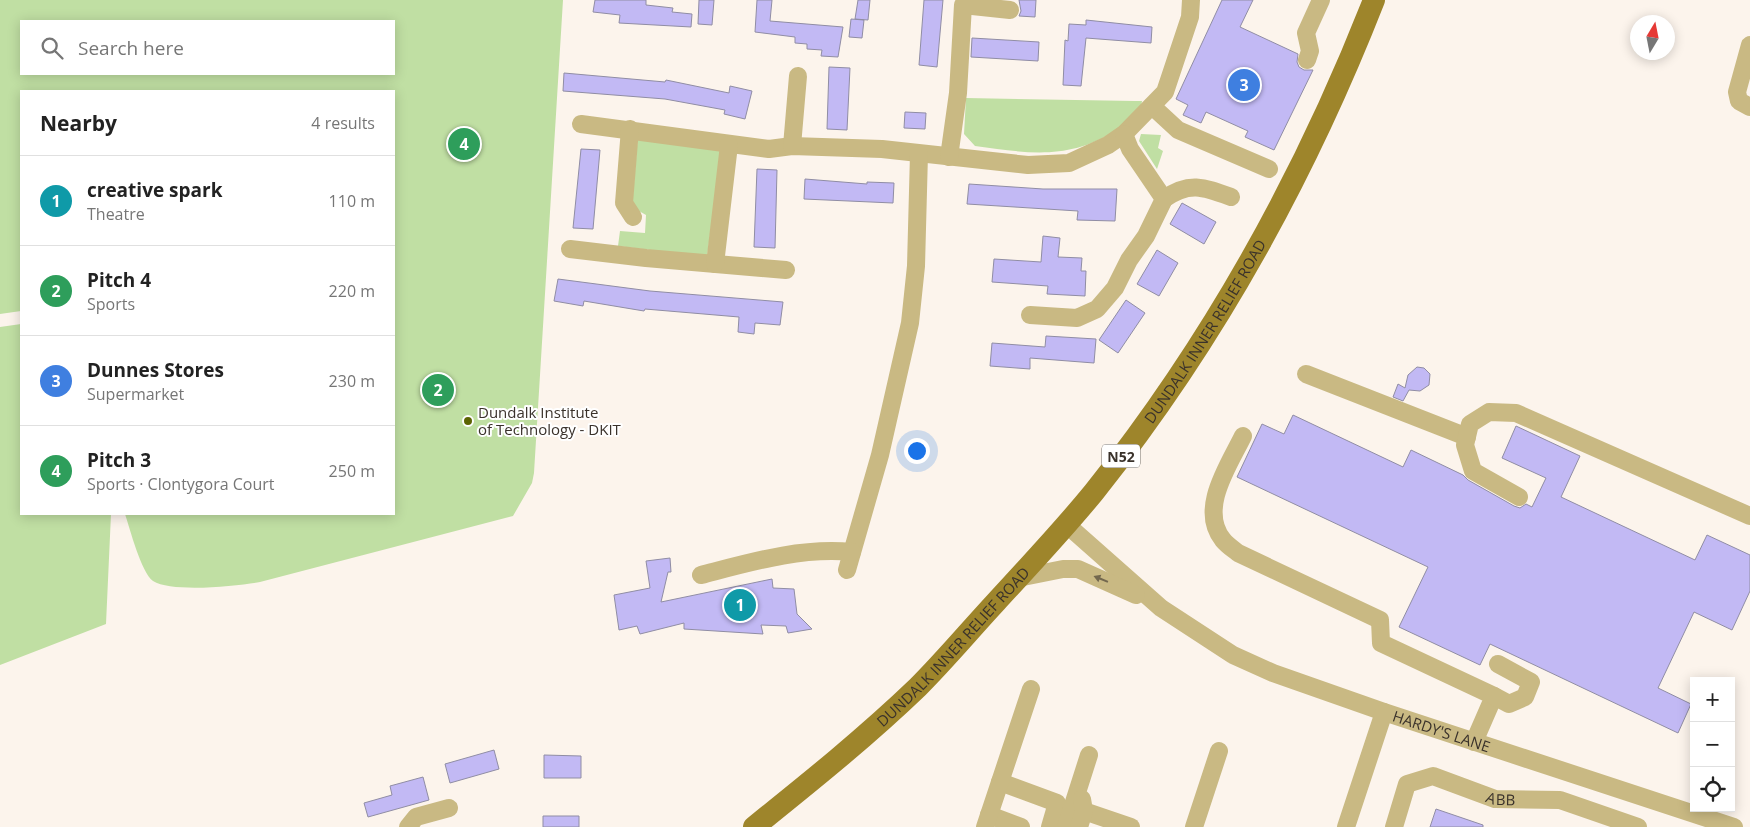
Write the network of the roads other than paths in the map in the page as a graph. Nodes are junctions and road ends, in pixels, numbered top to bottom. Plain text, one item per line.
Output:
1 (1191, 0) edge
2 (1321, 0) edge
3 (1374, 0) edge
4 (1010, 10) dead end
5 (1750, 45) edge
6 (1307, 60) dead end
7 (798, 76) dead end
8 (1152, 106) junction
9 (1750, 107) edge
10 (581, 124) dead end
11 (630, 129) junction
12 (1124, 134) junction
13 (729, 145) junction
14 (792, 146) junction
15 (919, 154) junction
16 (949, 157) junction
17 (1269, 169) dead end
18 (1231, 198) dead end
19 (1164, 199) junction
20 (633, 217) dead end
21 (570, 249) dead end
22 (715, 264) junction
23 (786, 270) dead end
24 (1030, 315) dead end
25 (1306, 374) dead end
26 (1243, 436) dead end
27 (1467, 437) junction
28 (1519, 496) dead end
29 (1750, 516) edge
30 (1066, 524) junction
31 (852, 552) junction
32 (847, 570) dead end
33 (701, 575) dead end
34 (1018, 578) junction
35 (1161, 608) junction
36 (1498, 664) dead end
37 (1030, 689) dead end
38 (1494, 696) junction
39 (1384, 712) junction
40 (1474, 742) junction
41 (1219, 751) dead end
42 (1089, 755) dead end
43 (1000, 782) junction
44 (1079, 787) junction
45 (449, 808) dead end
46 (1082, 819) edge
47 (987, 821) edge
48 (408, 827) edge
49 (754, 827) edge
50 (1021, 827) edge
51 (1050, 827) edge
52 (1066, 827) edge
53 (1131, 827) edge
54 (1194, 827) edge
55 (1346, 827) edge
56 (1394, 827) edge
57 (1638, 827) edge
58 (1734, 827) edge

1 - 8 street
2 - 6 street
3 - 30 main road, DUNDALK INNER RELIEF ROAD / N52
4 - 16 street
5 - 9 street
7 - 14 street
8 - 12 street
8 - 17 street
10 - 11 street
11 - 13 street
11 - 20 street
12 - 16 street
12 - 19 street
13 - 14 street
13 - 22 street
14 - 15 street
15 - 16 street
15 - 31 street
18 - 19 street
19 - 24 street
21 - 22 street
22 - 23 street
25 - 27 street
26 - 38 street
27 - 28 street
27 - 29 street
30 - 34 main road, DUNDALK INNER RELIEF ROAD / N52
30 - 35 street, HARDY'S LANE
31 - 32 street
31 - 33 street
35 -> 34 street, HARDY'S LANE
34 - 49 main road, DUNDALK INNER RELIEF ROAD / N52
35 - 39 street, HARDY'S LANE
36 - 38 street
37 - 43 street
38 - 40 street
39 - 40 street, HARDY'S LANE
39 - 55 street
40 - 58 street, HARDY'S LANE
41 - 54 street
42 - 44 street
43 - 47 street
43 - 51 street
44 - 46 street
44 - 52 street
45 - 48 street
46 - 53 street
47 - 50 street
56 - 57 street, ABB

